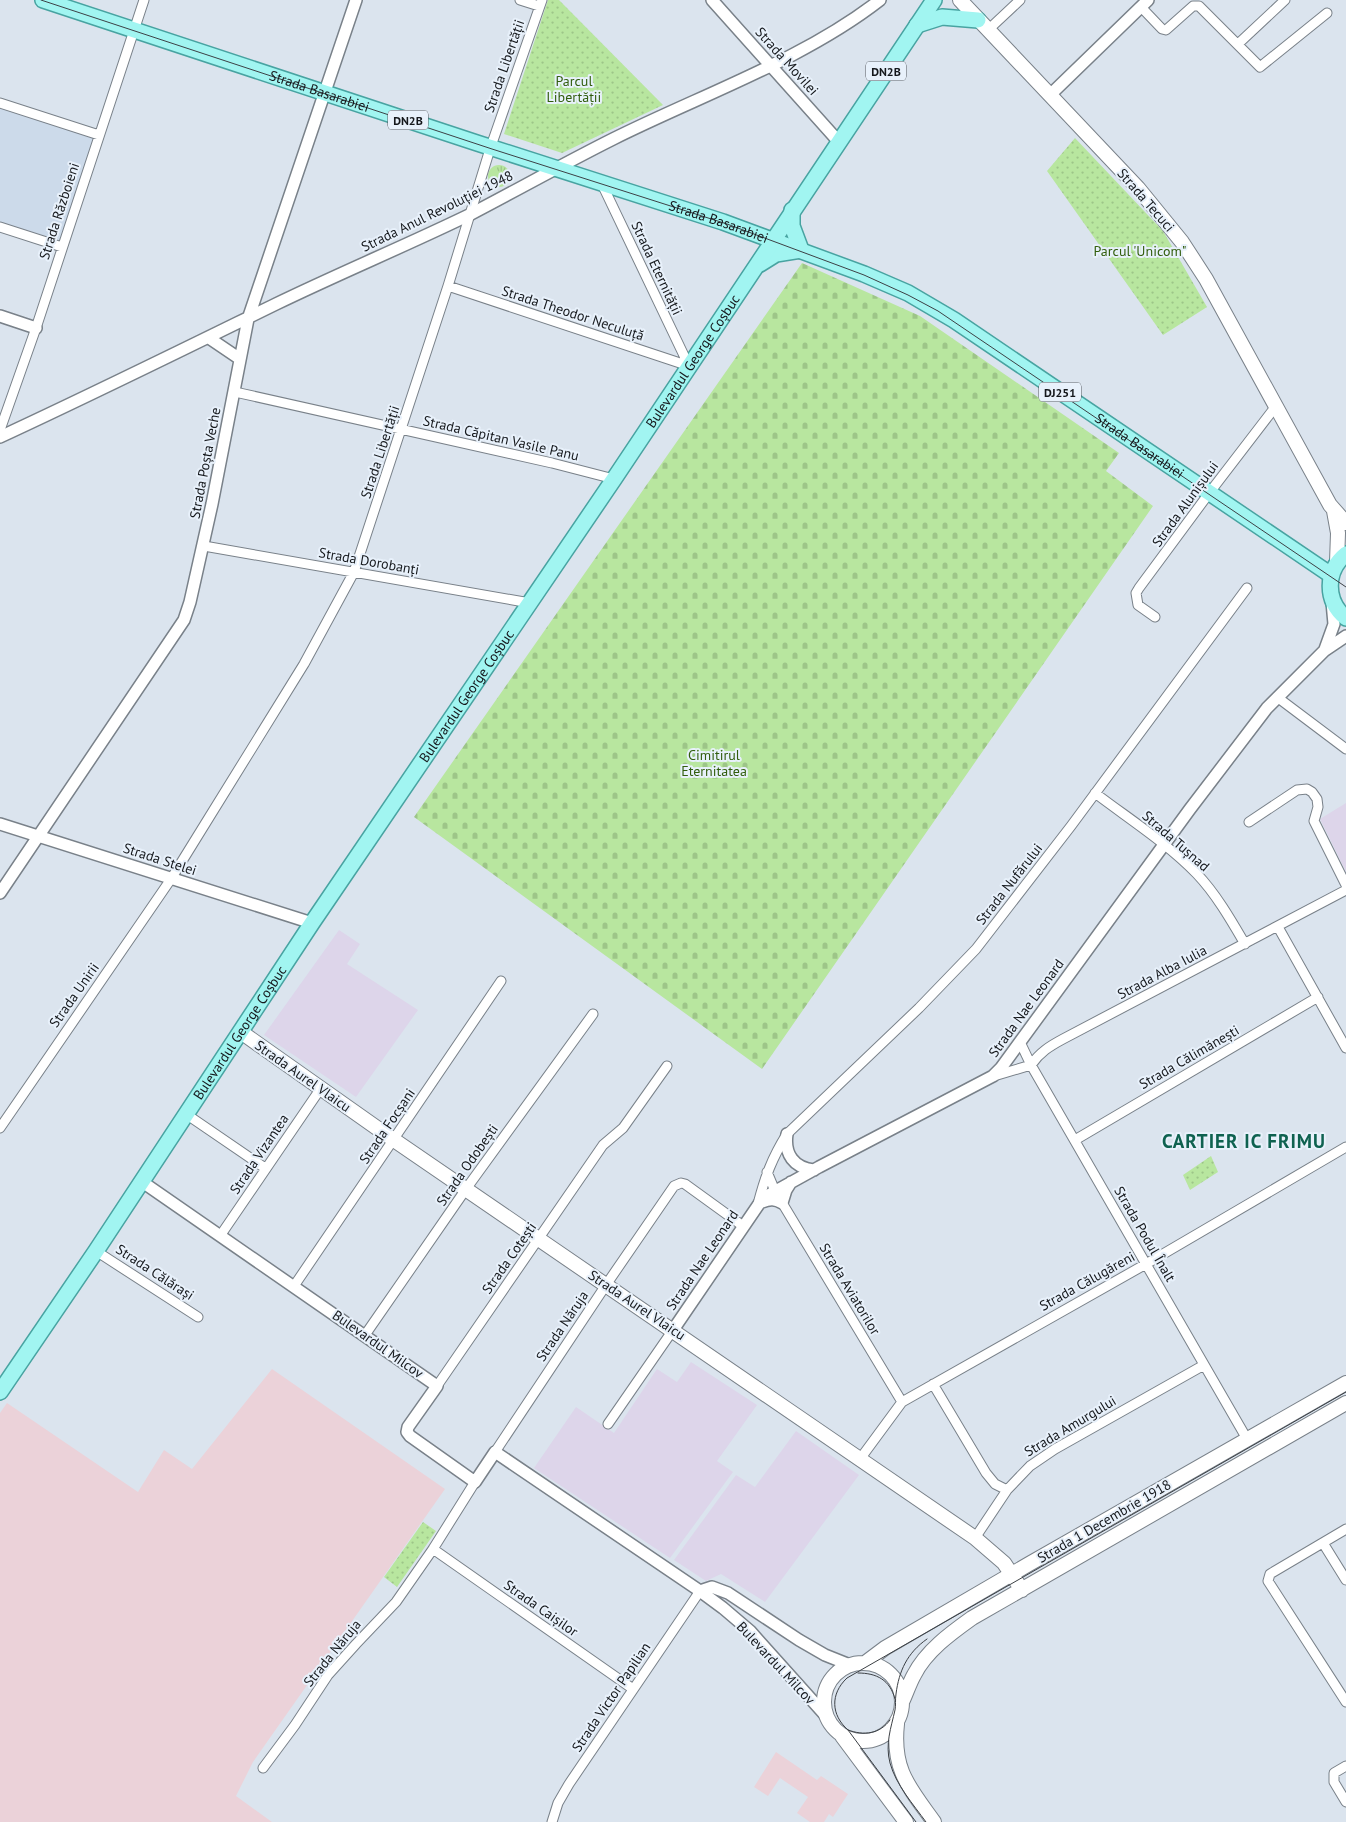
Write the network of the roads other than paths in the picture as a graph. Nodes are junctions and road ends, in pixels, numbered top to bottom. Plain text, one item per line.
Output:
1 (43, 0) edge
2 (144, 0) edge
3 (520, 0) edge
4 (712, 0) edge
5 (880, 0) edge
6 (934, 0) edge
7 (960, 0) edge
8 (1020, 0) edge
9 (1285, 0) edge
10 (353, 1) edge
11 (540, 3) edge
12 (1144, 4) edge
13 (1326, 12) dead end
14 (918, 24) junction
15 (983, 25) junction
16 (134, 29) junction
17 (1238, 44) junction
18 (770, 65) junction
19 (325, 92) junction
20 (1050, 95) junction
21 (0, 103) edge
22 (99, 135) junction
23 (839, 142) junction
24 (490, 148) junction
25 (556, 168) junction
26 (601, 182) junction
27 (792, 210) junction
28 (469, 214) junction
29 (0, 227) edge
30 (748, 230) junction
31 (773, 240) junction
32 (62, 247) junction
33 (801, 250) junction
34 (754, 268) junction
35 (448, 286) junction
36 (0, 316) edge
37 (248, 319) junction
38 (36, 328) junction
39 (209, 338) junction
40 (240, 359) junction
41 (689, 366) junction
42 (235, 392) junction
43 (1276, 406) junction
44 (402, 429) junction
45 (0, 430) edge
46 (0, 437) edge
47 (614, 479) junction
48 (1210, 492) junction
49 (1334, 510) junction
50 (1346, 519) edge
51 (1346, 523) edge
52 (204, 546) junction
53 (1338, 564) edge
54 (354, 572) junction
55 (1247, 588) dead end
56 (1331, 598) junction
57 (530, 603) junction
58 (1155, 617) dead end
59 (1346, 618) edge
60 (1346, 636) edge
61 (1324, 651) junction
62 (1276, 698) junction
63 (1346, 749) edge
64 (1095, 793) junction
65 (1249, 822) dead end
66 (0, 824) edge
67 (38, 836) junction
68 (1164, 845) junction
69 (171, 879) junction
70 (1346, 885) edge
71 (1346, 890) edge
72 (0, 892) edge
73 (312, 922) junction
74 (1278, 927) junction
75 (1245, 944) junction
76 (501, 981) dead end
77 (1318, 998) junction
78 (593, 1014) dead end
79 (241, 1032) junction
80 (1020, 1042) junction
81 (1346, 1048) edge
82 (1031, 1065) junction
83 (667, 1066) dead end
84 (993, 1076) junction
85 (320, 1088) junction
86 (186, 1114) junction
87 (0, 1128) edge
88 (787, 1134) junction
89 (394, 1140) junction
90 (1075, 1140) junction
91 (1346, 1147) edge
92 (265, 1168) junction
93 (814, 1170) junction
94 (766, 1172) junction
95 (141, 1181) junction
96 (791, 1182) junction
97 (466, 1189) junction
98 (775, 1191) junction
99 (782, 1203) junction
100 (758, 1204) junction
101 (743, 1226) junction
102 (220, 1236) junction
103 (538, 1239) junction
104 (96, 1250) junction
105 (1146, 1264) junction
106 (606, 1284) junction
107 (294, 1286) junction
108 (198, 1317) dead end
109 (673, 1330) junction
110 (365, 1335) junction
111 (1204, 1365) junction
112 (1346, 1383) edge
113 (933, 1384) junction
114 (437, 1386) junction
115 (0, 1392) edge
116 (902, 1402) junction
117 (1346, 1403) edge
118 (608, 1424) dead end
119 (1247, 1439) junction
120 (495, 1452) junction
121 (860, 1459) junction
122 (476, 1482) junction
123 (1006, 1490) junction
124 (1346, 1529) edge
125 (975, 1538) junction
126 (1323, 1543) junction
127 (433, 1549) junction
128 (1012, 1574) junction
129 (1346, 1580) edge
130 (1022, 1590) junction
131 (700, 1591) junction
132 (865, 1663) junction
133 (850, 1665) junction
134 (633, 1689) junction
135 (903, 1700) junction
136 (1346, 1702) edge
137 (827, 1717) junction
138 (897, 1724) junction
139 (841, 1735) junction
140 (1346, 1766) edge
141 (263, 1768) dead end
142 (1346, 1802) edge
143 (552, 1822) edge
144 (906, 1822) edge
145 (934, 1822) edge

1 - 16 main road, Strada Basarabiei / DN2B
2 - 16 street, Strada Războieni
3 - 11 street
4 - 18 street, Strada Movilei
5 - 18 street, Strada Anul Revoluției 1948
6 - 14 main road, Bulevardul George Coșbuc / DN2B
7 - 15 main road, Strada Tecuci
8 - 15 street
9 - 17 street
10 - 19 street, Strada Poșta Veche
11 - 24 street, Strada Libertății
12 - 17 street
12 - 20 street
13 - 17 street
14 - 15 main road
14 - 23 main road, Bulevardul George Coșbuc / DN2B
15 - 20 main road, Strada Tecuci
16 - 19 main road, Strada Basarabiei / DN2B
16 - 22 street, Strada Războieni
18 - 23 street, Strada Movilei
18 - 25 street, Strada Anul Revoluției 1948
19 - 24 main road, Strada Basarabiei / DN2B
19 - 37 street, Strada Poșta Veche
20 - 43 main road, Strada Tecuci
21 - 22 street
22 - 32 street, Strada Războieni
23 - 27 main road, Bulevardul George Coșbuc / DN2B
24 - 25 main road, Strada Basarabiei / DN2B
24 - 28 street, Strada Libertății
25 - 26 main road, Strada Basarabiei / DN2B
25 - 28 street, Strada Anul Revoluției 1948
26 - 30 main road, Strada Basarabiei / DN2B
26 - 41 street, Strada Eternității
27 - 31 main road, Bulevardul George Coșbuc / DN2B
27 - 33 main road
28 - 35 street, Strada Libertății
28 - 37 street, Strada Anul Revoluției 1948
29 - 32 street
30 - 31 main road, Strada Basarabiei / DN2B
30 - 34 main road
31 - 33 main road, Strada Basarabiei / DJ251
31 - 34 main road, Bulevardul George Coșbuc
32 - 38 street, Strada Războieni
33 - 34 main road
33 - 48 main road, Strada Basarabiei / DJ251
34 - 41 main road, Bulevardul George Coșbuc
35 - 41 street, Strada Theodor Neculuță
35 - 44 street, Strada Libertății
36 - 38 street
37 - 39 street, Strada Anul Revoluției 1948
37 - 40 street, Strada Poșta Veche
38 - 45 street, Strada Războieni
39 - 40 street
39 - 46 street, Strada Anul Revoluției 1948
40 - 42 street, Strada Poșta Veche
41 - 47 main road, Bulevardul George Coșbuc
42 - 44 street, Strada Căpitan Vasile Panu
42 - 52 street, Strada Poșta Veche
43 - 48 street, Strada Alunișului
43 - 49 main road, Strada Tecuci
44 - 47 street, Strada Căpitan Vasile Panu
44 - 54 street, Strada Libertății
47 - 57 main road, Bulevardul George Coșbuc
48 - 53 main road, Strada Basarabiei / DJ251
48 - 58 street, Strada Alunișului
49 - 50 main road
49 - 51 main road, Strada Tecuci
49 - 53 main road, Strada Tecuci
52 - 54 street, Strada Dorobanți
52 - 67 street, Strada Poșta Veche
53 - 56 main road
54 - 57 street, Strada Dorobanți
54 - 69 street, Strada Libertății
55 - 64 street, Strada Nufărului
56 - 59 main road
56 - 61 street, Strada Nae Leonard
57 - 73 main road, Bulevardul George Coșbuc
60 - 61 street, Strada Nae Leonard
61 - 62 street, Strada Nae Leonard
62 - 63 street
62 - 68 street, Strada Nae Leonard
64 - 68 street, Strada Tușnad
64 - 88 street, Strada Nufărului
65 - 70 street
66 - 67 street, Strada Stelei
67 - 69 street, Strada Stelei
67 - 72 street, Strada Poșta Veche
68 - 75 street, Strada Tușnad
68 - 80 street, Strada Nae Leonard
69 - 73 street, Strada Stelei
69 - 87 street, Strada Unirii
71 - 74 street, Strada Alba Iulia
73 - 79 main road, Bulevardul George Coșbuc
74 - 75 street, Strada Alba Iulia
74 - 77 street
75 - 82 street, Strada Alba Iulia
76 - 89 street, Strada Focșani
77 - 81 street
77 - 90 street, Strada Călimănești
78 - 97 street, Strada Odobești
79 - 85 main road, Strada Aurel Vlaicu
79 - 86 main road, Bulevardul George Coșbuc
80 - 82 street, Strada Podul Înalt
80 - 84 street, Strada Nae Leonard
82 - 84 street
82 - 90 street, Strada Podul Înalt
83 - 103 street, Strada Cotești
84 - 93 street, Strada Nae Leonard
85 - 89 main road, Strada Aurel Vlaicu
85 - 92 street, Strada Vizantea
86 - 92 street
86 - 95 main road, Bulevardul George Coșbuc
88 - 93 street
88 - 94 street, Strada Nufărului
89 - 97 main road, Strada Aurel Vlaicu
89 - 107 street, Strada Focșani
90 - 105 street, Strada Podul Înalt
91 - 105 street, Strada Călugăreni
92 - 102 street, Strada Vizantea
93 - 96 street, Strada Nae Leonard
94 - 98 street
94 - 100 street, Strada Nufărului
95 - 102 street, Bulevardul Milcov
95 - 104 main road, Bulevardul George Coșbuc
96 - 98 street, Strada Nae Leonard
96 - 99 street
97 - 103 main road, Strada Aurel Vlaicu
97 - 110 street, Strada Odobești
98 - 99 street, Strada Aviatorilor
98 - 100 street, Strada Nae Leonard
99 - 100 street
99 - 116 street, Strada Aviatorilor
100 - 101 street, Strada Nae Leonard
101 - 106 street, Strada Năruja
101 - 109 street, Strada Nae Leonard
102 - 107 street, Bulevardul Milcov
103 - 106 main road, Strada Aurel Vlaicu
103 - 114 street, Strada Cotești
104 - 108 street, Strada Călărași
104 - 115 main road, Bulevardul George Coșbuc
105 - 111 street, Strada Podul Înalt
105 - 113 street, Strada Călugăreni
106 - 109 main road, Strada Aurel Vlaicu
106 - 120 street, Strada Năruja
107 - 110 street, Bulevardul Milcov
109 - 118 street
109 - 121 main road, Strada Aurel Vlaicu
110 - 114 street, Bulevardul Milcov
111 - 119 street, Strada Podul Înalt
111 - 123 street, Strada Amurgului
112 - 119 main road, Strada 1 Decembrie 1918
113 - 116 street, Strada Călugăreni
113 - 123 street
114 - 122 street, Bulevardul Milcov
116 - 121 street, Strada Călugăreni
117 - 130 main road, Strada 1 Decembrie 1918
119 - 128 main road, Strada 1 Decembrie 1918
120 - 122 street
120 - 131 street, Bulevardul Milcov
121 - 125 main road, Strada Aurel Vlaicu
122 - 127 street, Strada Năruja
123 - 125 street, Strada Amurgului
124 - 126 street
125 - 128 main road, Strada Aurel Vlaicu
126 - 129 street
126 - 136 street
127 - 134 street, Strada Caișilor
127 - 141 street, Strada Năruja
128 - 130 main road, Strada Aurel Vlaicu
128 - 132 main road, Strada 1 Decembrie 1918
130 - 135 main road, Strada 1 Decembrie 1918
131 - 133 street, Bulevardul Milcov
131 - 134 street, Strada Victor Papilian
131 - 137 street, Bulevardul Milcov
132 - 133 main road
132 - 135 main road
133 - 137 main road
134 - 143 street, Strada Victor Papilian
135 - 138 main road
137 - 139 main road
138 - 139 main road
138 - 145 main road
139 - 144 main road
140 - 142 street

